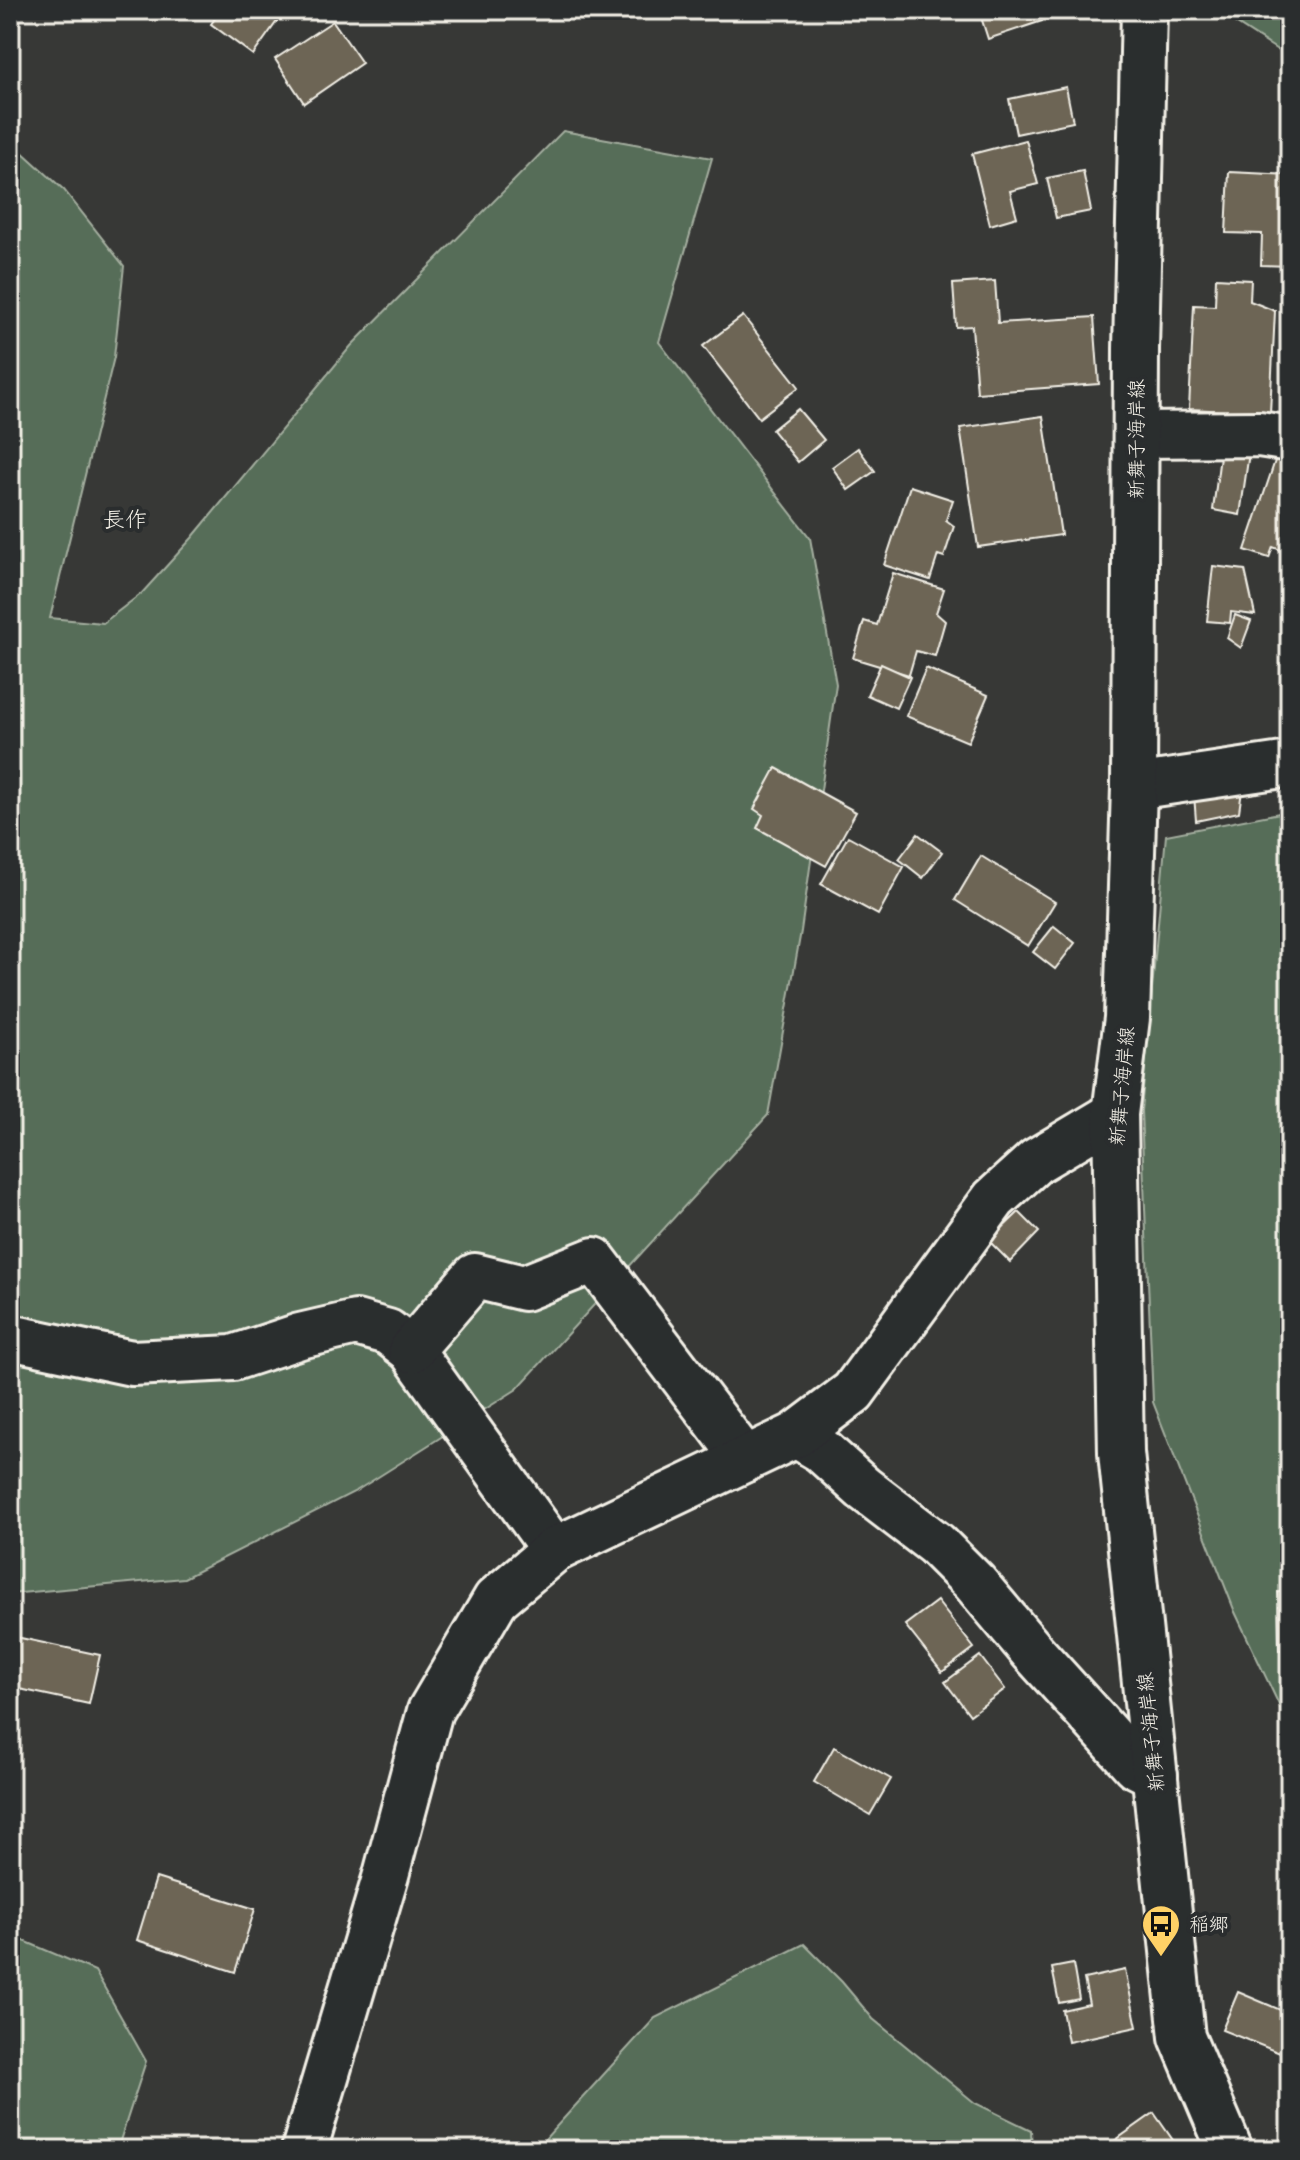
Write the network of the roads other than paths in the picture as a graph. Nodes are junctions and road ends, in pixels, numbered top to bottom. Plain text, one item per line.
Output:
1 (1144, 10) edge
2 (1136, 435) junction
3 (1290, 439) edge
4 (1290, 764) edge
5 (1134, 787) junction
6 (1115, 1114) junction
7 (10, 1337) edge
8 (411, 1350) junction
9 (796, 1435) junction
10 (745, 1459) junction
11 (554, 1550) junction
12 (1155, 1775) junction
13 (304, 2150) edge
14 (1230, 2150) edge

1 - 2 street, 新舞子海岸線
2 - 3 street
2 - 5 street, 新舞子海岸線
4 - 5 street
5 - 6 street, 新舞子海岸線
6 - 9 street
6 - 12 street, 新舞子海岸線
7 - 8 street
8 - 10 street
8 - 11 street
9 - 10 street
9 - 12 street
10 - 11 street
11 - 13 street
12 - 14 street, 新舞子海岸線

